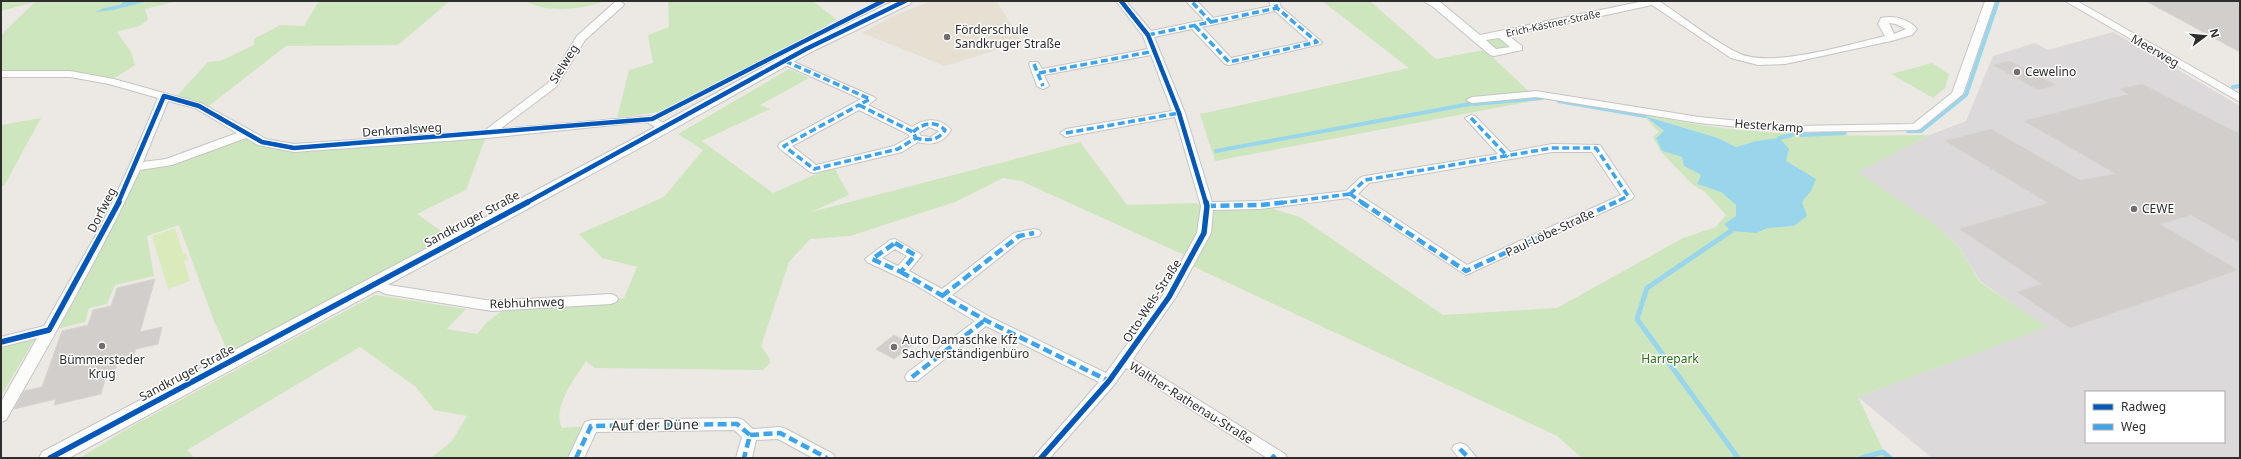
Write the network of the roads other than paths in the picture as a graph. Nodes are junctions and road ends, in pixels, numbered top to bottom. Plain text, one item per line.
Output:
1 (905, 1) edge
2 (1121, 1) edge
3 (1191, 1) edge
4 (1652, 1) edge
5 (1990, 1) edge
6 (2070, 1) edge
7 (1432, 2) edge
8 (619, 4) dead end
9 (1276, 5) edge
10 (1211, 22) junction
11 (1195, 26) junction
12 (1501, 34) junction
13 (1148, 35) junction
14 (1891, 38) dead end
15 (1478, 39) junction
16 (1155, 51) junction
17 (785, 61) junction
18 (1, 74) edge
19 (1043, 86) dead end
20 (164, 96) junction
21 (2240, 99) edge
22 (1472, 100) dead end
23 (859, 105) junction
24 (1179, 113) junction
25 (1471, 118) dead end
26 (664, 128) junction
27 (247, 133) junction
28 (1066, 133) dead end
29 (487, 134) junction
30 (1508, 157) junction
31 (135, 168) junction
32 (1350, 194) junction
33 (1207, 206) junction
34 (1034, 233) dead end
35 (900, 273) dead end
36 (373, 283) junction
37 (942, 296) junction
38 (611, 299) dead end
39 (985, 320) junction
40 (49, 330) junction
41 (1, 342) edge
42 (1124, 360) junction
43 (912, 377) dead end
44 (1109, 381) junction
45 (1, 416) edge
46 (750, 435) junction
47 (1276, 457) edge
48 (50, 458) edge
49 (576, 458) edge
50 (744, 458) edge
51 (827, 458) edge
52 (1042, 458) edge

1 - 17 street, Sandkruger Straße
2 - 13 street, Otto-Wels-Straße
3 - 10 street
4 - 12 street, Erich-Kästner-Straße
4 - 14 street
5 - 22 street, Hesterkamp
6 - 21 street, Meerweg
7 - 15 street, Erich-Kästner-Straße
8 - 29 street, Sielweg
9 - 10 street
9 - 11 street
10 - 11 street
11 - 13 street
12 - 15 street, Erich-Kästner-Straße
12 - 15 street, Erich-Kästner-Straße
13 - 16 street, Otto-Wels-Straße
16 - 19 street
16 - 24 street, Otto-Wels-Straße
17 - 23 street
17 - 26 street, Sandkruger Straße
18 - 20 street, Denkmalsweg
20 - 27 street, Denkmalsweg
20 - 31 street, Dorfweg
23 - 23 street
24 - 28 street
24 - 33 street, Otto-Wels-Straße
25 - 30 street
26 - 29 street, Denkmalsweg
26 - 36 street, Sandkruger Straße
27 - 29 street, Denkmalsweg
27 - 31 street
30 - 32 street, Paul-Löbe-Straße
30 - 32 street, Paul-Löbe-Straße
31 - 40 street, Dorfweg
32 - 33 street
33 - 42 street, Otto-Wels-Straße
34 - 37 street
35 - 37 street
36 - 38 street, Rebhuhnweg
36 - 48 street, Sandkruger Straße
37 - 39 street
39 - 43 street
39 - 44 street
40 - 41 street
40 - 45 street, Dorfweg
42 - 44 street, Otto-Wels-Straße
42 - 47 street, Walther-Rathenau-Straße
44 - 52 street, Otto-Wels-Straße
46 - 49 street, Auf der Düne
46 - 50 street
46 - 51 street

